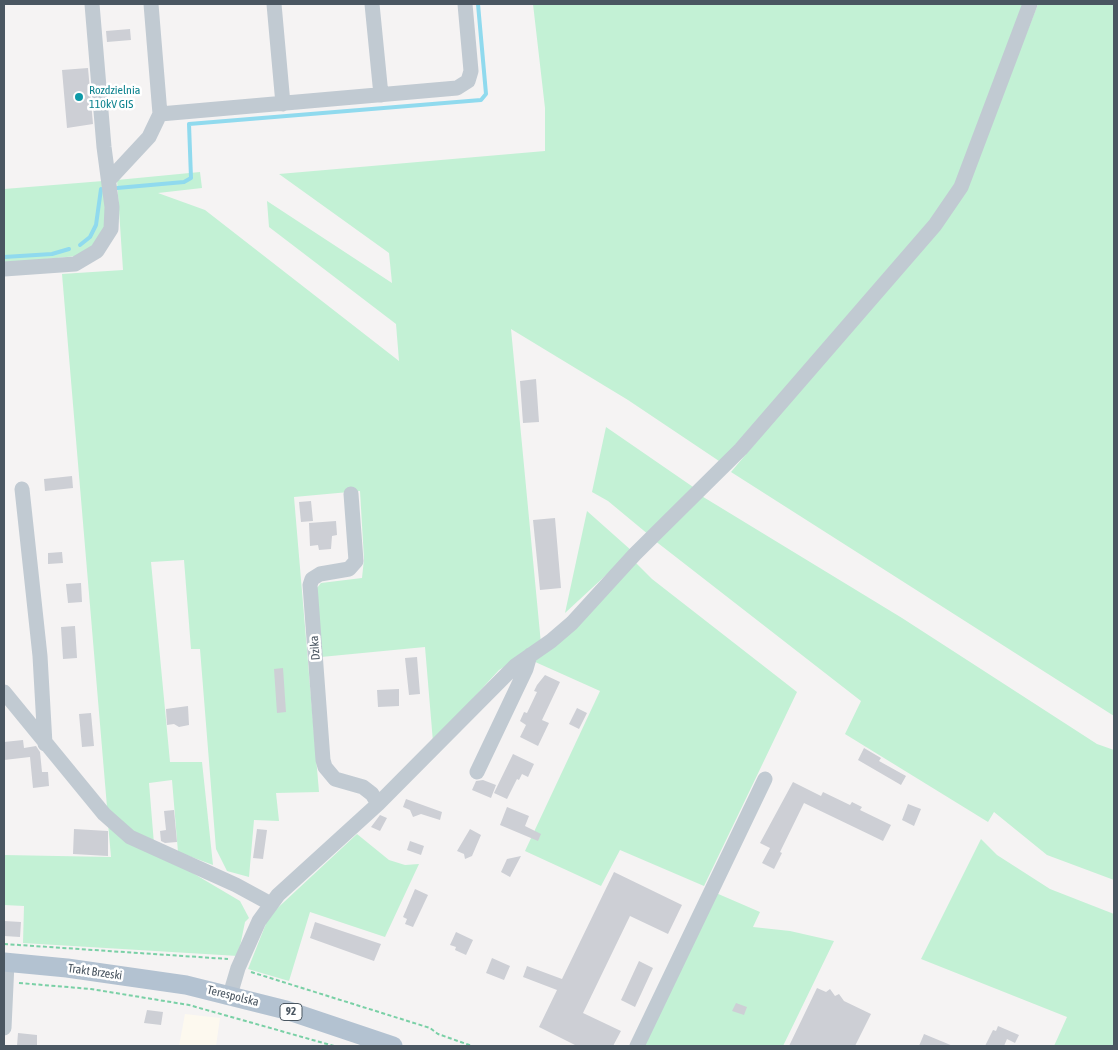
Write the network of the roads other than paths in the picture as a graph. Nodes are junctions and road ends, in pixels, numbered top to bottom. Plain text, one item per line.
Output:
1 (92, 4) edge
2 (151, 4) edge
3 (274, 4) edge
4 (372, 4) edge
5 (465, 4) edge
6 (1030, 4) edge
7 (380, 96) junction
8 (283, 104) junction
9 (160, 114) junction
10 (109, 180) junction
11 (4, 270) edge
12 (22, 489) dead end
13 (352, 494) dead end
14 (530, 655) junction
15 (4, 692) edge
16 (45, 744) junction
17 (477, 772) dead end
18 (765, 779) dead end
19 (378, 804) junction
20 (271, 904) junction
21 (6, 962) edge
22 (186, 985) joint
23 (230, 995) junction
24 (4, 1028) edge
25 (393, 1046) edge
26 (637, 1046) edge

1 - 10 street
2 - 9 street
3 - 8 street
4 - 7 street
5 - 7 street
6 - 14 street
7 - 8 street
8 - 9 street
9 - 10 street
10 - 11 street
12 - 16 street
13 - 19 street, Dzika
14 - 17 street
14 - 19 street
15 - 16 street
16 - 20 street
18 - 26 street
19 - 20 street
20 - 23 street
21 - 22 main road, Trakt Brzeski / 92
21 - 24 street
22 - 23 main road, Terespolska / 92
23 - 25 main road, Terespolska / 92

